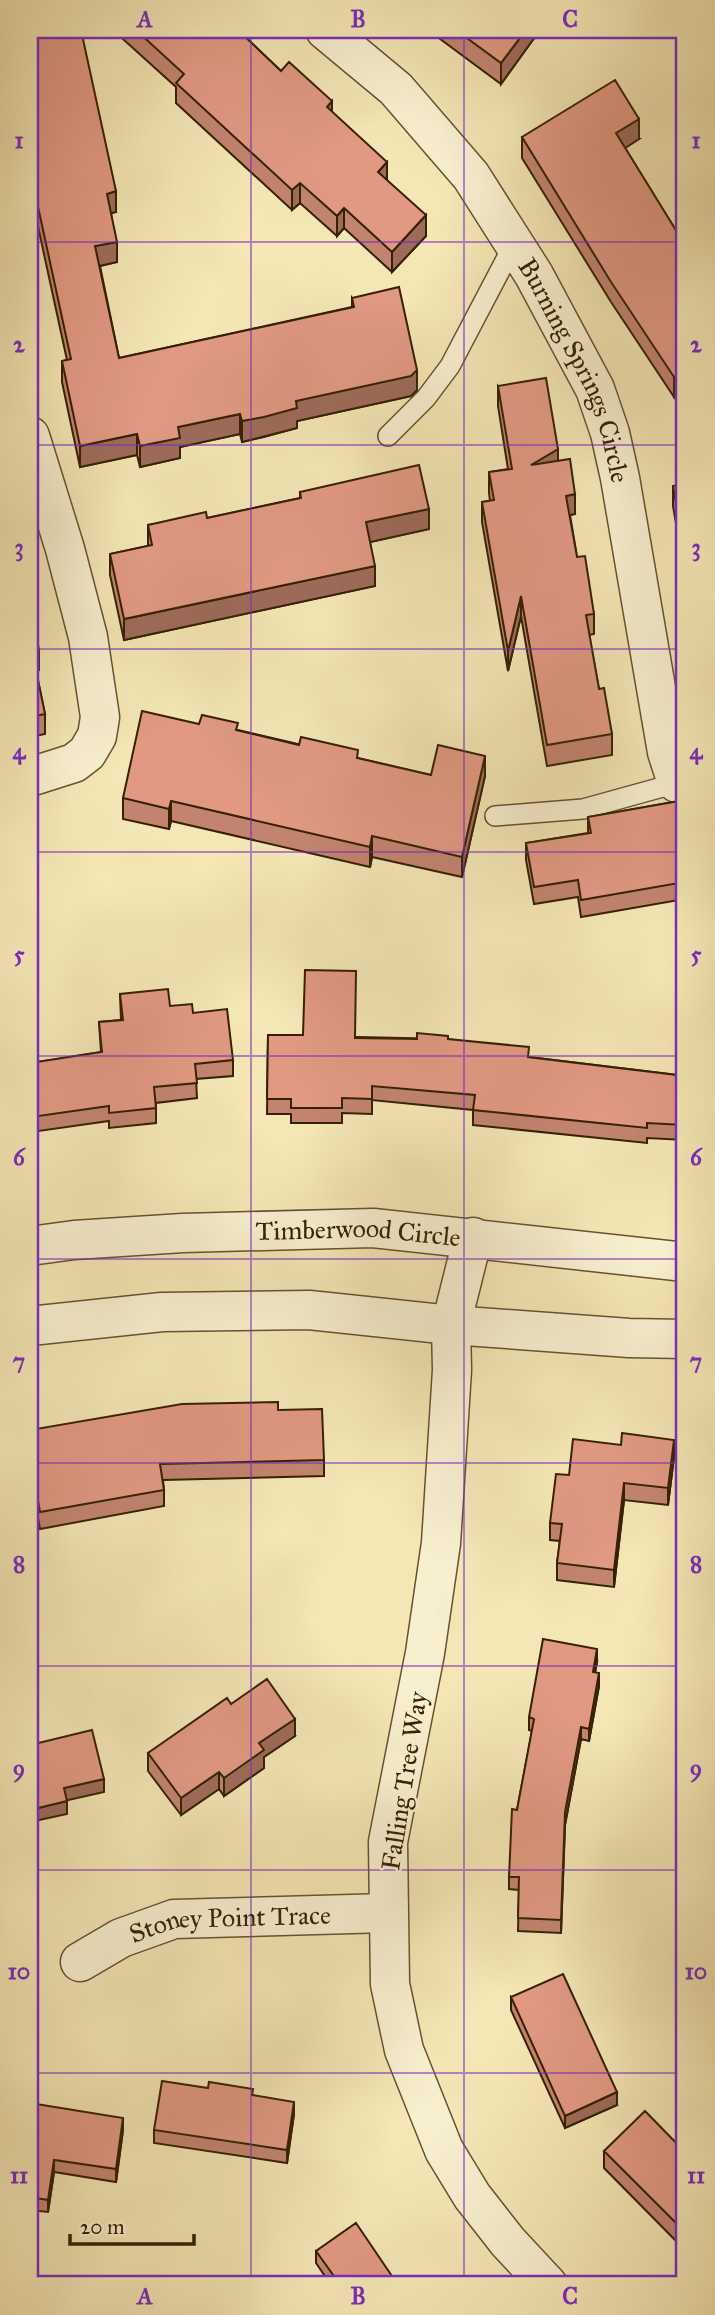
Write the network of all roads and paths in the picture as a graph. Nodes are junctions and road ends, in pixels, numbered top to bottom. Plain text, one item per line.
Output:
1 (325, 30) edge
2 (514, 244) junction
3 (30, 436) edge
4 (388, 436) dead end
5 (30, 777) edge
6 (677, 783) joint
7 (495, 816) dead end
8 (473, 1237) junction
9 (30, 1246) edge
10 (685, 1262) edge
11 (451, 1325) junction
12 (30, 1326) edge
13 (685, 1339) edge
14 (387, 1913) junction
15 (80, 1962) dead end
16 (548, 2285) edge

1 - 2 street, Burning Springs Circle
2 - 4 lane
2 - 6 street, Burning Springs Circle
3 - 5 street
6 - 7 lane
8 - 9 street, Timberwood Circle
8 - 10 street, Timberwood Circle
8 - 11 street, Falling Tree Way
11 - 12 street
11 - 13 street
11 - 14 street, Falling Tree Way
14 - 15 street, Stoney Point Trace
14 - 16 street, Falling Tree Way

